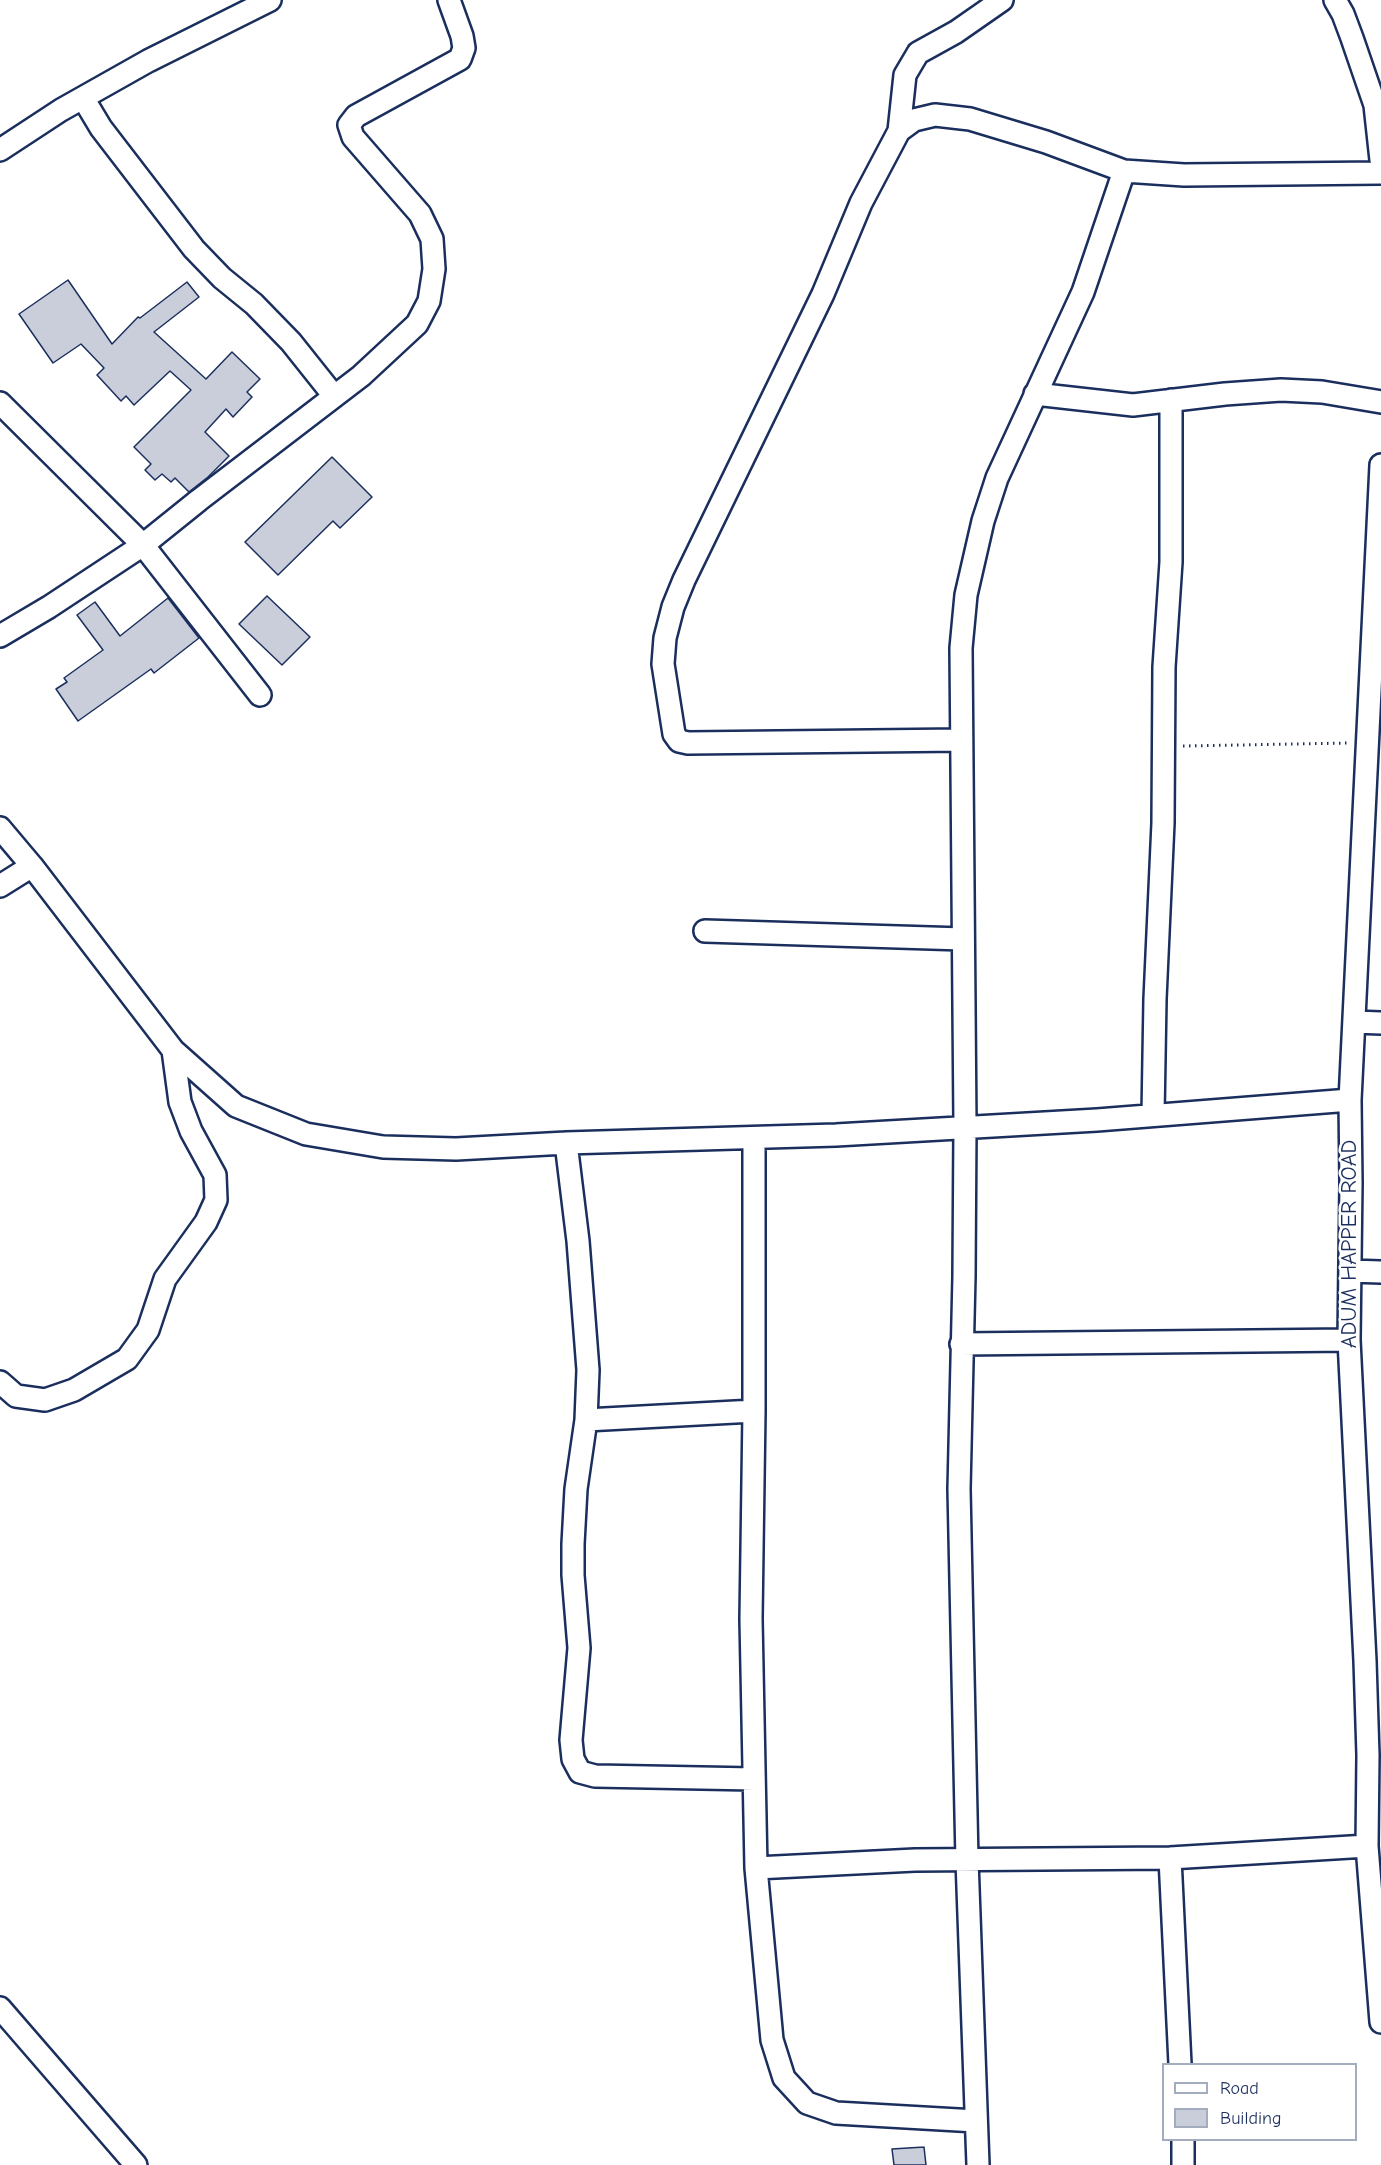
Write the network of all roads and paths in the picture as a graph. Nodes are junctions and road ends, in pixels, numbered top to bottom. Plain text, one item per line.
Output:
1 (270, 0) edge
2 (449, 0) edge
3 (1002, 0) edge
4 (1335, 0) edge
5 (83, 98) junction
6 (899, 131) junction
7 (0, 150) edge
8 (1381, 160) edge
9 (1124, 171) junction
10 (1381, 173) edge
11 (1035, 394) junction
12 (334, 396) junction
13 (1171, 400) junction
14 (1381, 402) edge
15 (0, 403) edge
16 (1381, 465) edge
17 (143, 545) junction
18 (0, 636) edge
19 (260, 695) dead end
20 (961, 740) junction
21 (1374, 742) edge
22 (1162, 747) junction
23 (0, 828) edge
24 (32, 866) junction
25 (0, 886) edge
26 (705, 931) dead end
27 (963, 939) junction
28 (1354, 1022) junction
29 (1381, 1023) edge
30 (172, 1050) junction
31 (1350, 1100) junction
32 (1154, 1115) junction
33 (965, 1126) junction
34 (754, 1138) junction
35 (566, 1143) junction
36 (1350, 1271) junction
37 (1381, 1272) edge
38 (1349, 1340) junction
39 (961, 1344) junction
40 (0, 1382) edge
41 (754, 1411) junction
42 (586, 1420) junction
43 (1375, 1754) edge
44 (754, 1779) junction
45 (1367, 1846) junction
46 (1170, 1858) junction
47 (967, 1860) junction
48 (756, 1868) junction
49 (0, 2008) edge
50 (1381, 2022) edge
51 (1180, 2063) edge
52 (976, 2121) junction
53 (1183, 2141) edge
54 (136, 2165) edge
55 (978, 2165) edge
56 (1183, 2165) edge

1 - 5 street
2 - 12 street
3 - 6 street
4 - 8 street
5 - 7 street
5 - 12 street
6 - 9 street
6 - 20 street
9 - 10 street
9 - 11 street
11 - 13 street
11 - 20 street
12 - 17 street
13 - 14 street
13 - 22 street
15 - 17 street
16 - 21 street, ADUM HAPPER ROAD
17 - 18 street
17 - 19 street
20 - 27 street
21 - 22 path
21 - 28 street, ADUM HAPPER ROAD
22 - 32 street
23 - 24 street
24 - 25 street
24 - 30 street
26 - 27 street
27 - 33 street
28 - 29 street
28 - 31 street, ADUM HAPPER ROAD
30 - 35 street
30 - 40 street
31 - 32 street
31 - 36 street, ADUM HAPPER ROAD
32 - 33 street
33 - 34 street
33 - 39 street
34 - 35 street
34 - 41 street
35 - 42 street
36 - 37 street
36 - 38 street, ADUM HAPPER ROAD
38 - 39 street
38 - 43 street, ADUM HAPPER ROAD
39 - 47 street
41 - 42 street
41 - 44 street
42 - 44 street
43 - 45 street, ADUM HAPPER ROAD
44 - 48 street
45 - 46 street
45 - 50 street, ADUM HAPPER ROAD
46 - 47 street
46 - 51 street
47 - 48 street
47 - 52 street
48 - 52 street
49 - 54 street
52 - 55 street
53 - 56 street

